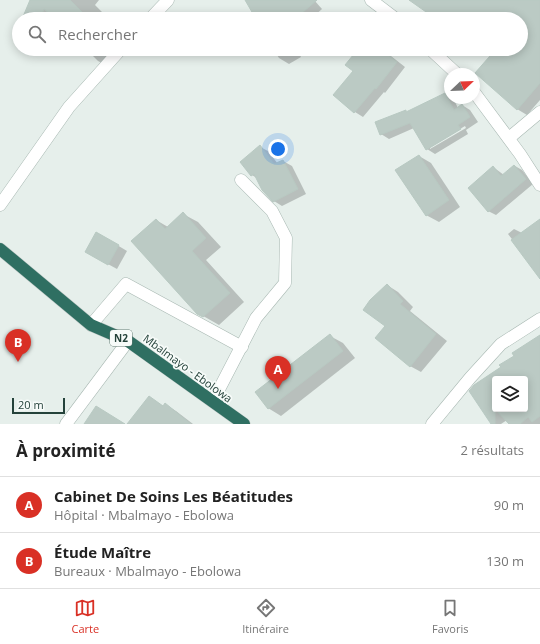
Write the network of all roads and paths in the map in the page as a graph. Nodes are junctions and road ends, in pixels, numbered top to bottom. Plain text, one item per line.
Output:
1 (168, 0) edge
2 (371, 0) edge
3 (157, 12) edge
4 (387, 12) edge
5 (115, 56) edge
6 (438, 56) edge
7 (451, 68) edge
8 (480, 100) edge
9 (540, 112) edge
10 (509, 138) junction
11 (241, 180) dead end
12 (540, 185) edge
13 (0, 205) edge
14 (0, 249) edge
15 (540, 319) edge
16 (91, 325) junction
17 (128, 341) junction
18 (242, 347) junction
19 (213, 402) junction
20 (66, 424) edge
21 (244, 424) edge
22 (432, 424) edge

1 - 3 street
2 - 4 street
5 - 13 street
6 - 7 street
8 - 10 street
9 - 10 street
10 - 12 street
11 - 18 street
14 - 16 highway, Mbalmayo - Ebolowa / N2
15 - 22 street
16 - 17 highway, Mbalmayo - Ebolowa / N2
16 - 18 street
17 - 19 highway, Mbalmayo - Ebolowa / N2
17 - 20 street
18 - 19 street
19 - 21 highway, Mbalmayo - Ebolowa / N2

